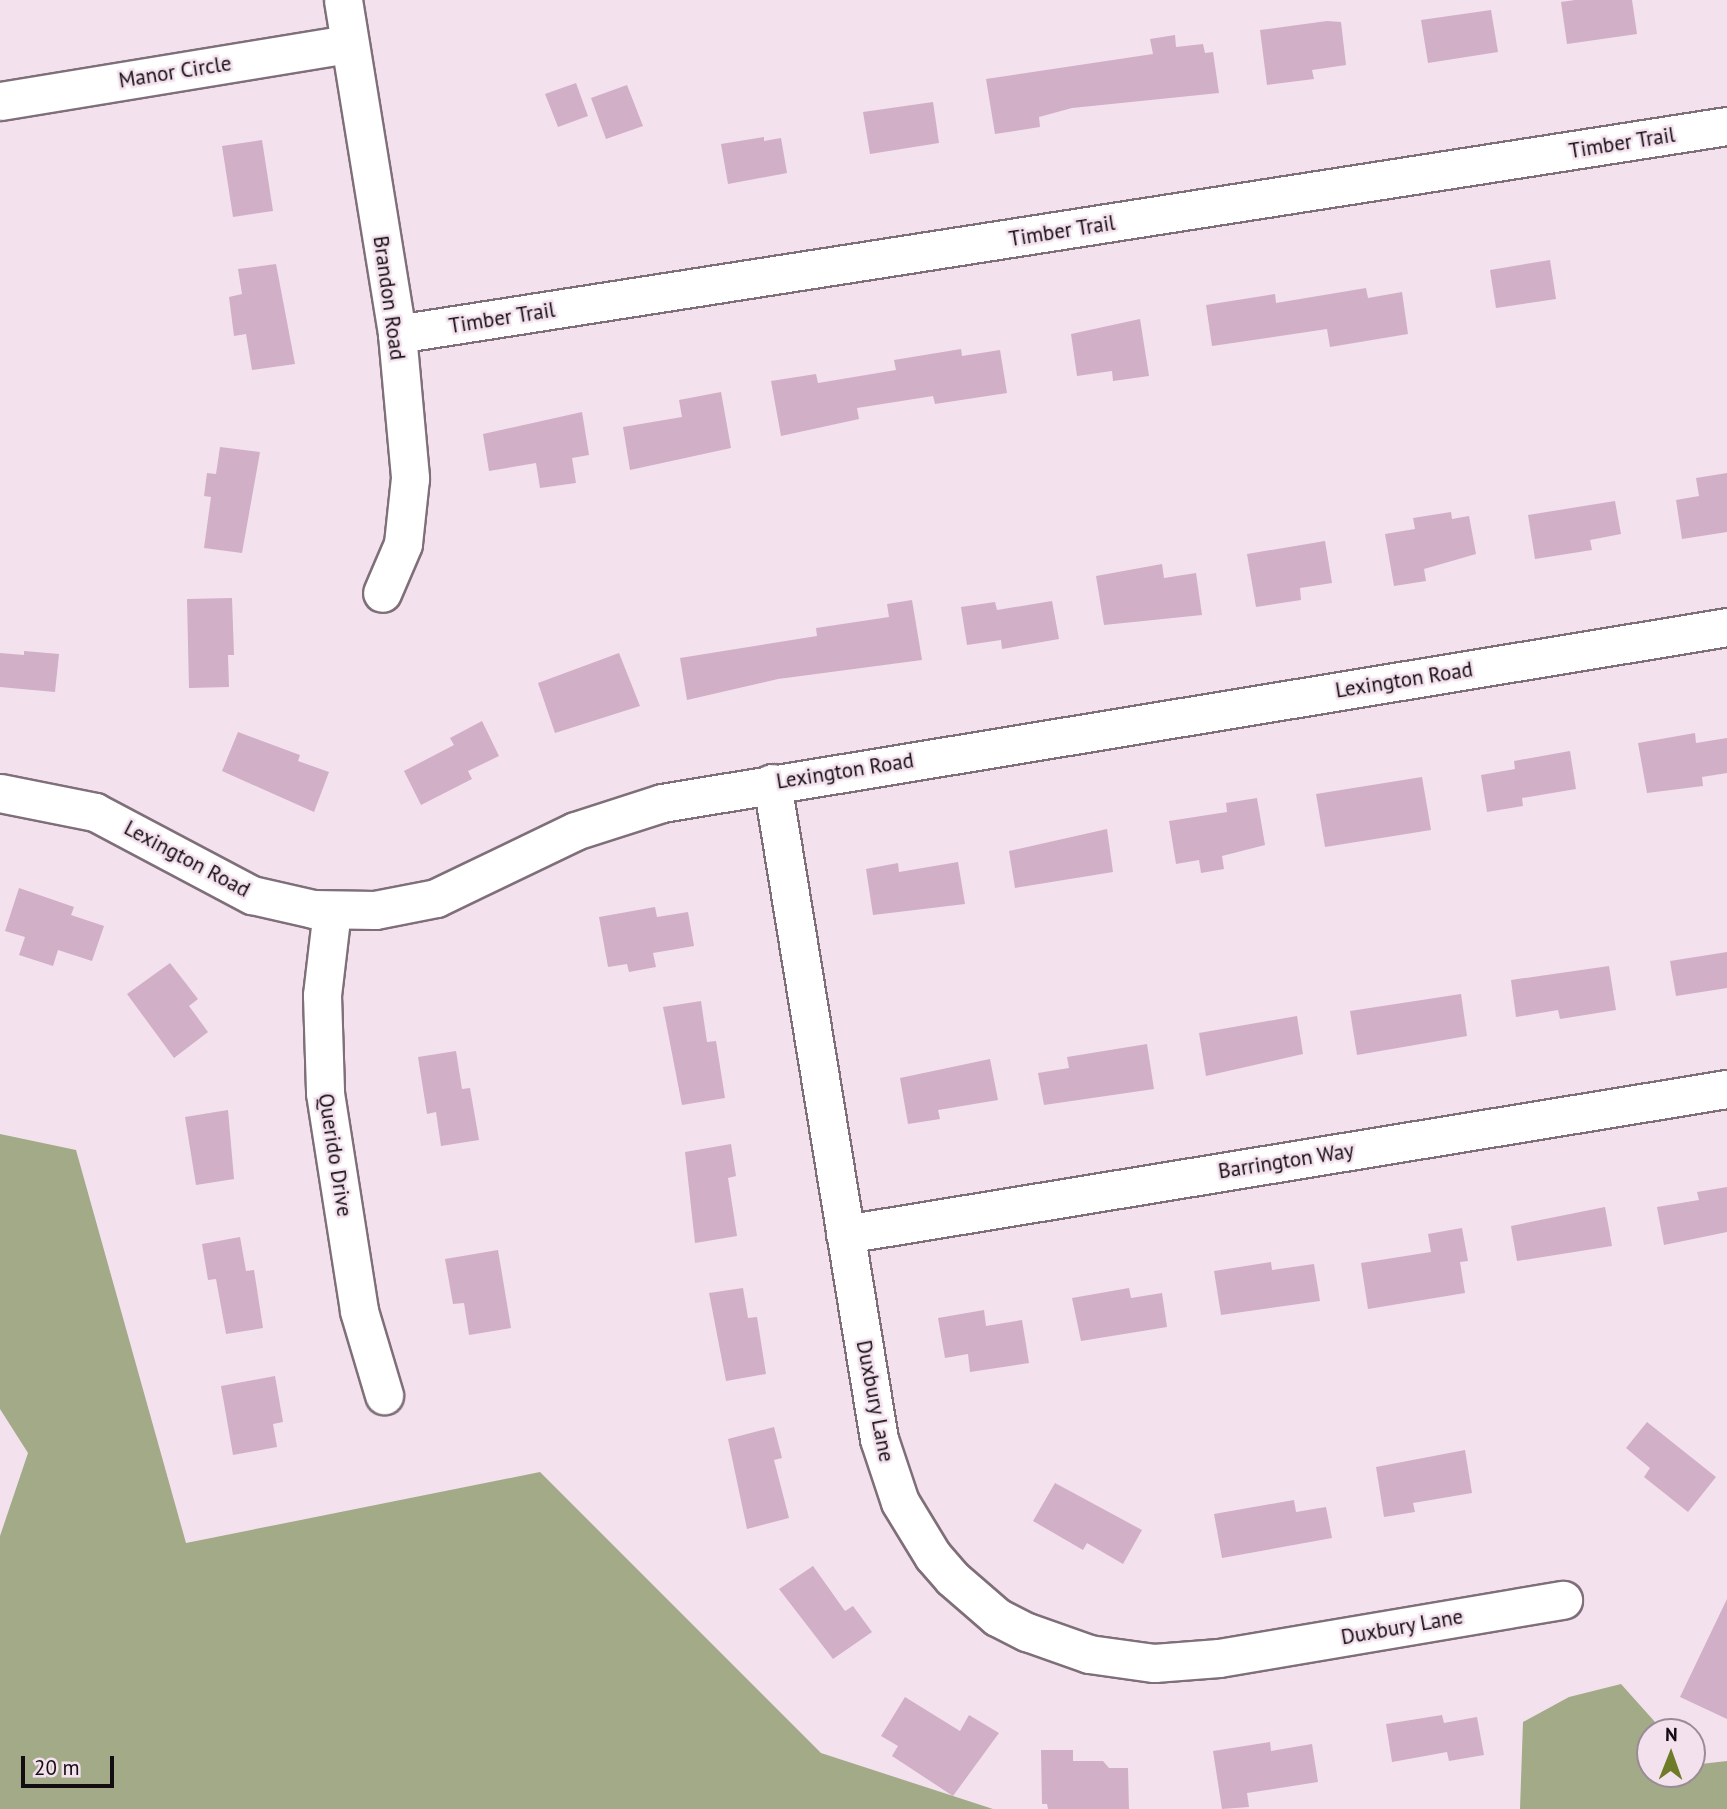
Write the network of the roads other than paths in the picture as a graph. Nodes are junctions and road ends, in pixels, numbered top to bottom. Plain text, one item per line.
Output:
1 (343, 0) edge
2 (349, 44) junction
3 (0, 101) edge
4 (1727, 126) edge
5 (397, 334) junction
6 (382, 593) dead end
7 (1727, 627) edge
8 (772, 783) junction
9 (0, 793) edge
10 (332, 911) junction
11 (1727, 1089) edge
12 (845, 1234) junction
13 (384, 1395) dead end
14 (1563, 1600) dead end

1 - 2 street, Brandon Road
2 - 3 street, Manor Circle
2 - 5 street, Brandon Road
4 - 5 street, Timber Trail
5 - 6 street, Brandon Road
7 - 8 street, Lexington Road
8 - 10 street, Lexington Road
8 - 12 street, Duxbury Lane
9 - 10 street, Lexington Road
10 - 13 street, Querido Drive
11 - 12 street, Barrington Way
12 - 14 street, Duxbury Lane

